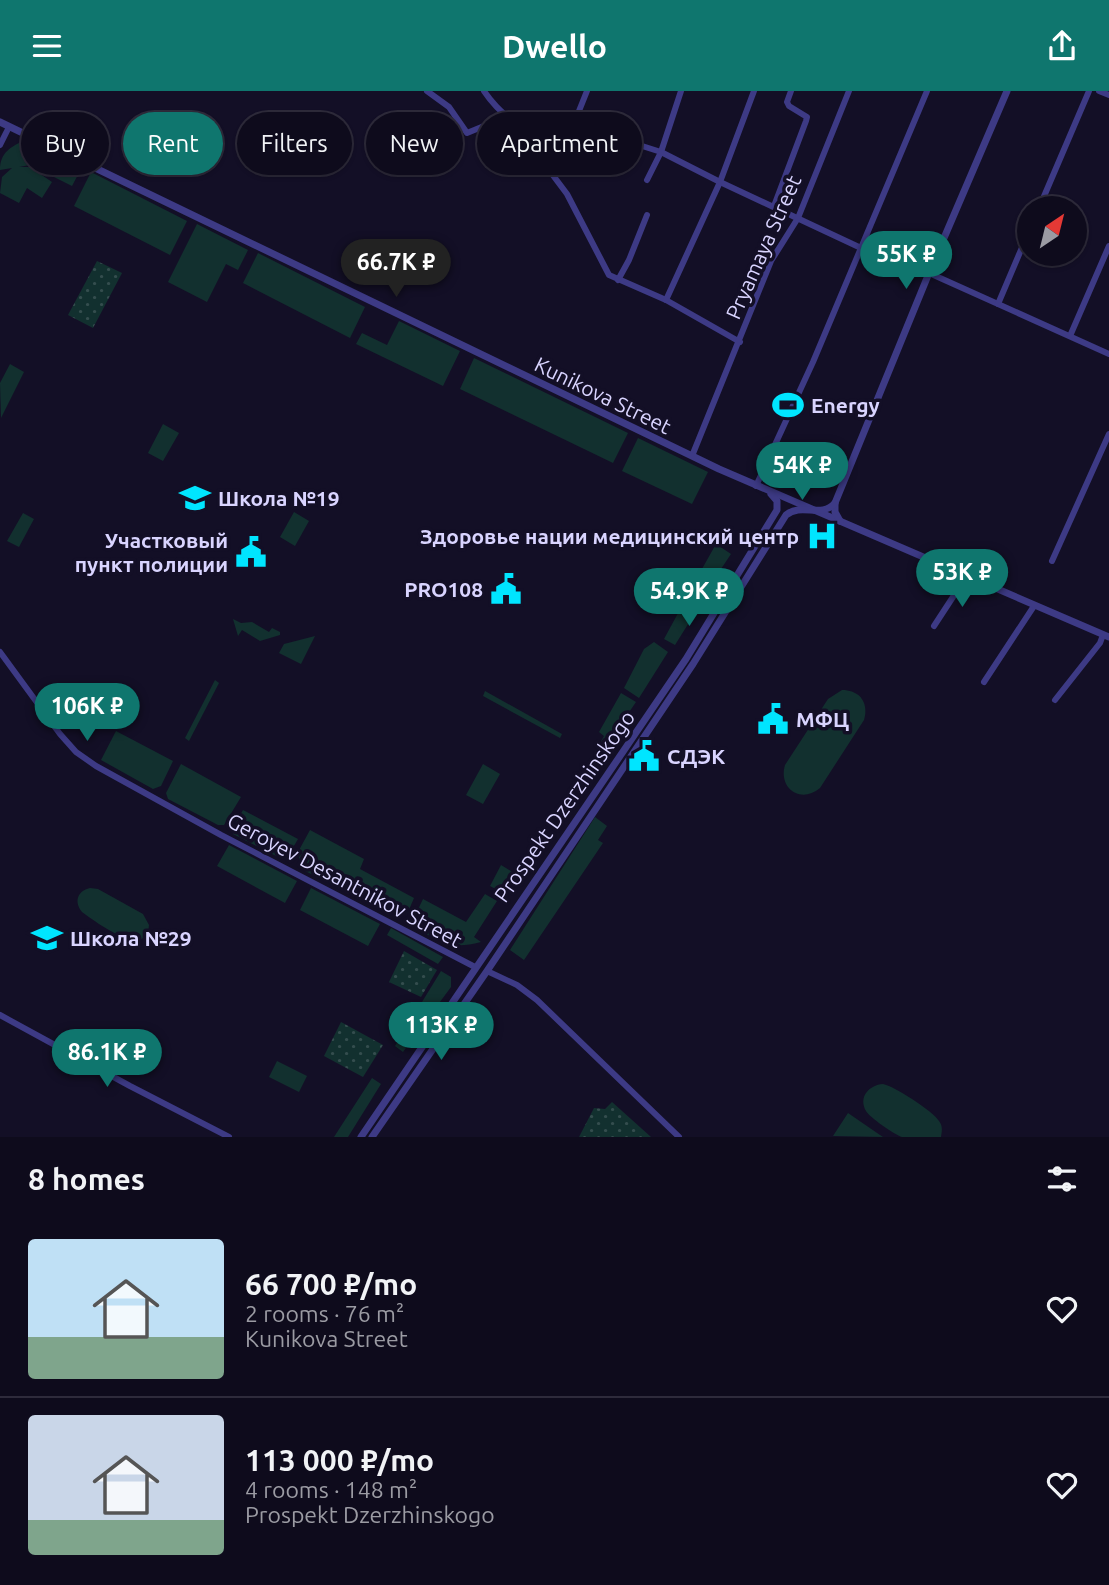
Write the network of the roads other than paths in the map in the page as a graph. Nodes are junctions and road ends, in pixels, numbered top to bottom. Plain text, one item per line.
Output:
1 (426, 91) edge
2 (484, 91) edge
3 (587, 91) edge
4 (681, 91) edge
5 (754, 91) edge
6 (792, 91) edge
7 (849, 91) edge
8 (928, 91) edge
9 (1007, 91) edge
10 (1089, 91) edge
11 (1099, 91) edge
12 (1109, 95) edge
13 (501, 112) edge
14 (0, 122) edge
15 (9, 127) junction
16 (477, 130) edge
17 (0, 145) edge
18 (661, 152) junction
19 (553, 175) edge
20 (647, 180) dead end
21 (720, 182) junction
22 (1044, 196) edge
23 (774, 206) junction
24 (647, 215) dead end
25 (798, 218) junction
26 (1109, 246) edge
27 (861, 248) junction
28 (1017, 259) edge
29 (929, 272) junction
30 (618, 280) junction
31 (666, 300) junction
32 (998, 304) junction
33 (1070, 336) junction
34 (740, 342) junction
35 (1109, 354) edge
36 (1109, 434) edge
37 (692, 456) junction
38 (756, 486) junction
39 (768, 491) junction
40 (788, 501) junction
41 (835, 503) junction
42 (777, 510) junction
43 (810, 510) junction
44 (786, 515) junction
45 (843, 524) junction
46 (1052, 561) dead end
47 (966, 577) junction
48 (1034, 606) junction
49 (934, 626) dead end
50 (1106, 636) edge
51 (0, 652) edge
52 (690, 662) junction
53 (984, 682) dead end
54 (1055, 700) dead end
55 (475, 967) junction
56 (486, 971) junction
57 (0, 1015) edge
58 (229, 1137) edge
59 (361, 1137) edge
60 (372, 1137) edge
61 (679, 1137) edge

1 - 16 street
2 - 13 street
3 - 18 street
4 - 18 street
5 - 21 street
6 - 23 street
7 - 25 street, Pryamaya Street
8 - 27 street
9 - 29 street
10 - 22 street
11 - 12 street
14 - 15 street
15 - 17 street
15 - 37 street
18 - 20 street
18 - 21 street
19 - 30 street
21 - 23 street
21 - 31 street
23 - 25 street
24 - 30 street
25 - 27 street
25 - 34 street, Pryamaya Street
26 - 33 street
27 - 29 street
27 - 38 street
28 - 32 street
29 - 32 street
29 - 41 street
30 - 31 street
31 - 34 street
32 - 33 street
33 - 35 street
34 - 37 street, Pryamaya Street
36 - 46 street
37 - 38 street
38 - 39 street
39 - 40 street
39 - 42 street
40 - 42 street
40 - 43 street
40 - 44 street
41 - 43 street
41 - 45 street
42 - 52 street, Prospekt Dzerzhinskogo
43 - 44 street
43 - 45 street
44 - 52 street, Prospekt Dzerzhinskogo
45 - 47 street
47 - 48 street
47 - 49 street
48 - 50 street
48 - 53 street
50 - 54 street
51 - 55 street, Geroyev Desantnikov Street
52 - 55 street, Prospekt Dzerzhinskogo
52 - 56 street, Prospekt Dzerzhinskogo
55 - 56 street, Geroyev Desantnikov Street
55 - 59 street, Prospekt Dzerzhinskogo
56 - 60 street, Prospekt Dzerzhinskogo
56 - 61 street, Geroyev Desantnikov Street
57 - 58 street

